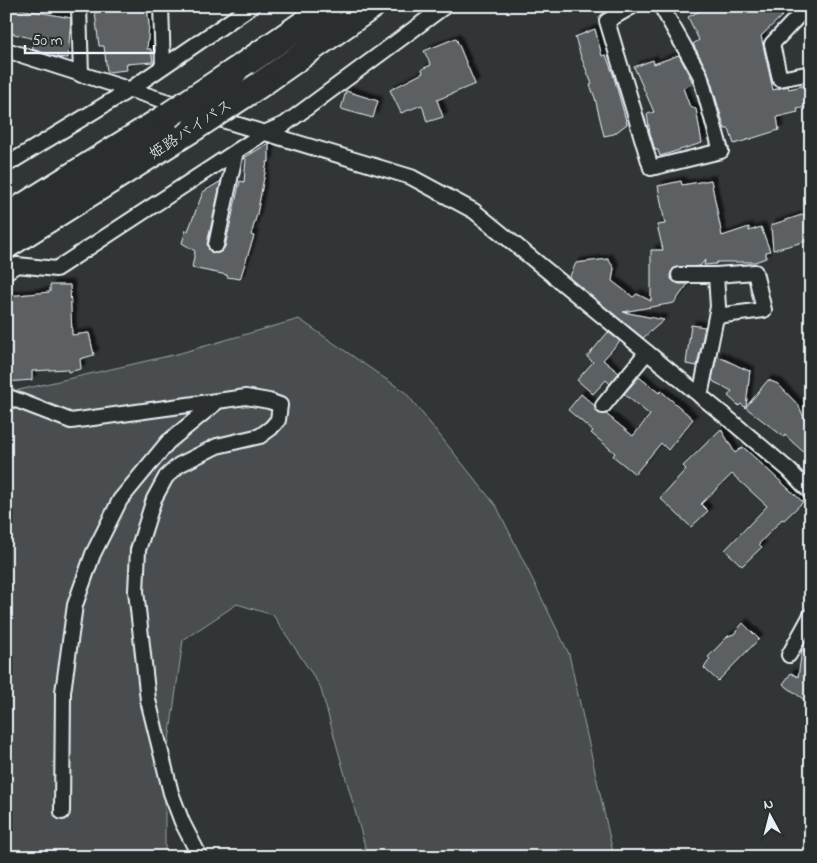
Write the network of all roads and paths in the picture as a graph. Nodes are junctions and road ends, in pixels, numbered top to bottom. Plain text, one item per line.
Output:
1 (79, 6) edge
2 (161, 6) edge
3 (329, 6) edge
4 (372, 6) edge
5 (445, 6) edge
6 (633, 6) edge
7 (662, 6) edge
8 (809, 7) edge
9 (246, 8) edge
10 (6, 50) edge
11 (163, 67) junction
12 (811, 73) edge
13 (81, 74) junction
14 (129, 90) junction
15 (264, 133) junction
16 (236, 151) junction
17 (6, 165) edge
18 (6, 217) edge
19 (216, 245) dead end
20 (11, 254) edge
21 (679, 275) dead end
22 (716, 275) junction
23 (716, 316) junction
24 (646, 352) junction
25 (6, 396) edge
26 (700, 396) junction
27 (218, 401) junction
28 (602, 406) dead end
29 (811, 493) edge
30 (811, 616) edge
31 (789, 654) dead end
32 (62, 812) dead end
33 (200, 857) edge

1 - 13 street
2 - 11 street
3 - 18 highway, 姫路バイパス, bridge
4 - 20 highway, 姫路バイパス, bridge
5 - 15 street
6 - 7 street
8 - 12 street
9 - 11 street
10 - 13 street
11 - 14 street
13 - 14 street
14 - 15 street
14 - 17 street
15 - 16 street
15 - 24 street
16 - 19 street
16 - 20 street
21 - 22 street
22 - 23 street
22 - 23 street
23 - 26 street
24 - 26 street
24 - 28 street
25 - 27 street
26 - 29 street
27 - 32 street
27 - 33 street
30 - 31 street

